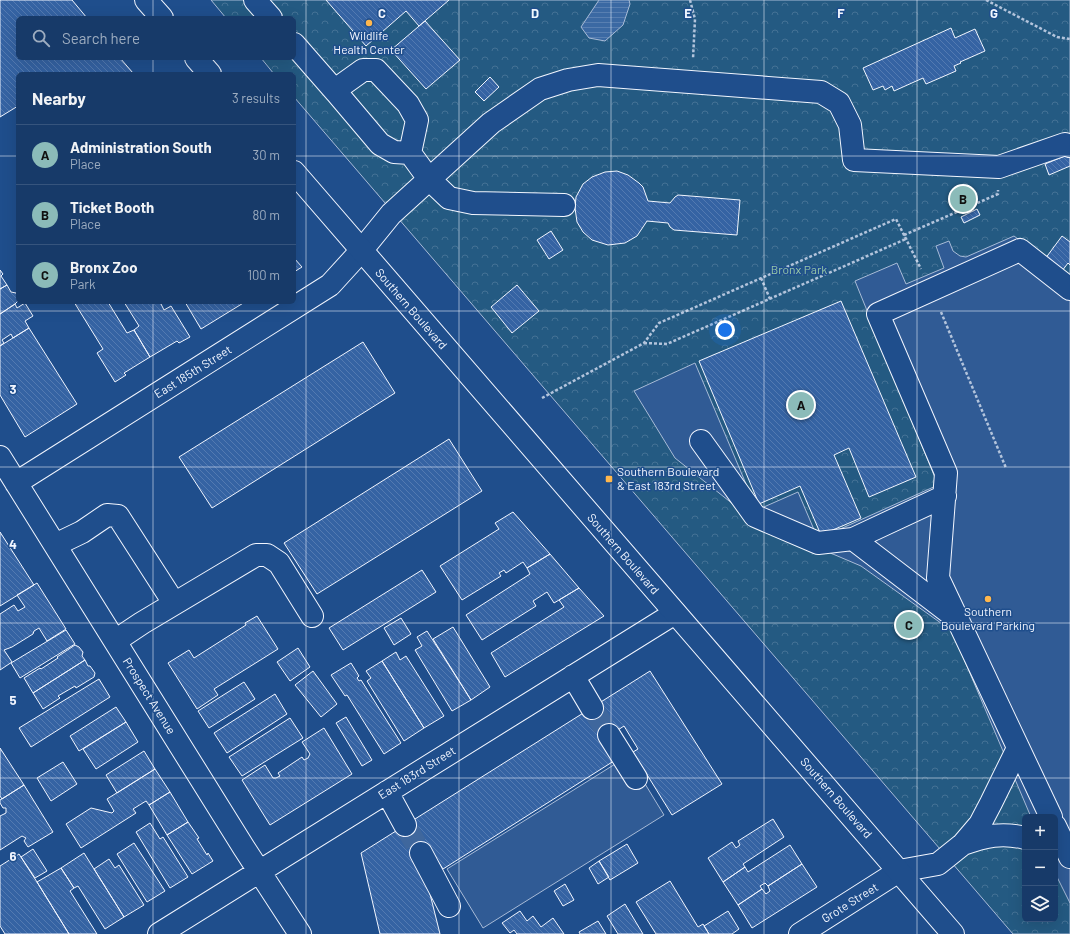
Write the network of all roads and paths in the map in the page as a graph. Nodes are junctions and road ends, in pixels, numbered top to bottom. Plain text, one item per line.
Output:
1 (146, 0) edge
2 (255, 0) edge
3 (690, 0) edge
4 (986, 0) edge
5 (160, 16) edge
6 (269, 16) edge
7 (1070, 39) edge
8 (296, 46) edge
9 (198, 60) edge
10 (208, 72) edge
11 (692, 82) junction
12 (336, 92) junction
13 (1070, 146) edge
14 (410, 153) junction
15 (999, 167) junction
16 (296, 174) edge
17 (429, 179) junction
18 (564, 204) dead end
19 (904, 235) junction
20 (906, 239) junction
21 (361, 251) junction
22 (761, 278) junction
23 (932, 289) junction
24 (1070, 289) edge
25 (770, 299) junction
26 (644, 343) junction
27 (542, 398) dead end
28 (701, 441) dead end
29 (0, 457) edge
30 (1006, 468) dead end
31 (16, 483) junction
32 (944, 496) junction
33 (852, 539) junction
34 (55, 545) junction
35 (174, 604) junction
36 (674, 613) junction
37 (312, 616) dead end
38 (958, 619) junction
39 (115, 641) junction
40 (573, 676) junction
41 (592, 708) tunnel mouth
42 (609, 735) tunnel mouth
43 (1018, 748) junction
44 (636, 778) dead end
45 (387, 792) junction
46 (1050, 814) edge
47 (405, 825) tunnel mouth
48 (1058, 832) edge
49 (1022, 837) edge
50 (963, 844) junction
51 (1058, 850) edge
52 (421, 853) tunnel mouth
53 (1070, 858) edge
54 (899, 871) junction
55 (259, 872) junction
56 (449, 906) dead end
57 (159, 934) edge
58 (300, 934) edge
59 (800, 934) edge
60 (953, 934) edge

1 - 5 street
2 - 6 street
3 - 11 path
4 - 7 path
8 - 12 street
9 - 10 street
11 - 15 street, East 185th Street
11 - 17 street, East 185th Street
12 - 14 street
12 - 14 street
13 - 15 street
14 - 17 street
15 - 19 path
16 - 21 street, Southern Boulevard
17 - 18 street
17 - 21 street, East 185th Street
19 - 20 path
19 - 22 path
20 - 23 path
20 - 25 path
21 - 31 street, East 185th Street
21 - 36 street, Southern Boulevard
22 - 25 path
22 - 26 path
23 - 24 street
23 - 30 path
23 - 32 street
25 - 26 path
26 - 27 path
28 - 33 street
29 - 31 street, Prospect Avenue
31 - 34 street, Prospect Avenue
32 - 33 street
32 - 38 street
33 - 38 street
34 - 35 street
34 - 39 street, Prospect Avenue
35 - 37 street
35 - 39 street
36 - 40 street, East 183rd Street
36 - 54 street, Southern Boulevard
38 - 43 street
39 - 55 street, Prospect Avenue
40 - 41 street
40 - 45 street, East 183rd Street
42 - 44 street
43 - 46 street
43 - 50 street
45 - 47 street
45 - 55 street, East 183rd Street
48 - 53 street
49 - 50 street
50 - 54 street
51 - 53 street
52 - 56 street
54 - 59 street, Grote Street
54 - 60 street, Southern Boulevard
55 - 57 street, East 183rd Street
55 - 58 street, Prospect Avenue

